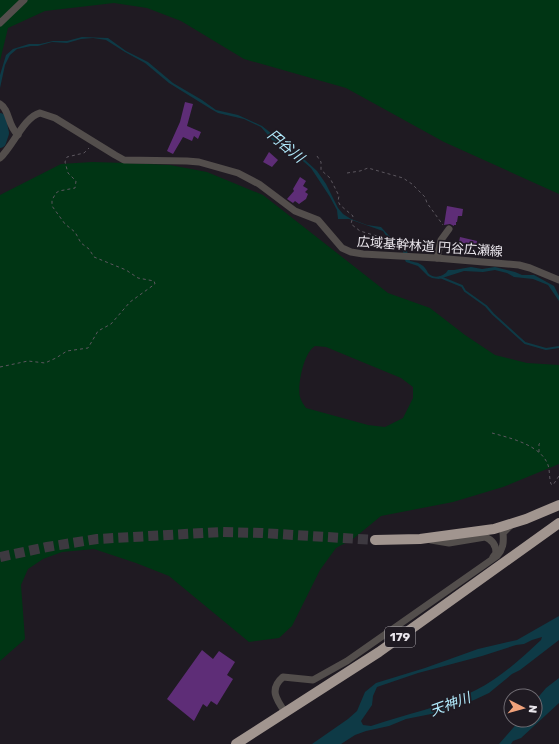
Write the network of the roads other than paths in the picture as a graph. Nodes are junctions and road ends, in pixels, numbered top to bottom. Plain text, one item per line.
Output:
1 (24, 0) edge
2 (0, 23) edge
3 (0, 104) edge
4 (18, 135) junction
5 (0, 158) edge
6 (448, 230) road end
7 (437, 258) junction
8 (559, 280) edge
9 (559, 505) edge
10 (559, 523) edge
11 (512, 524) junction
12 (420, 539) junction
13 (375, 540) tunnel mouth
14 (491, 561) junction
15 (285, 712) junction
16 (236, 744) edge

1 - 2 street
3 - 4 street
4 - 5 street, 広域基幹林道 円谷広瀬線
4 - 7 street, 広域基幹林道 円谷広瀬線
6 - 7 street
7 - 8 street, 広域基幹林道 円谷広瀬線
9 - 11 highway
10 - 15 highway, 179
11 - 12 highway
11 - 14 street
12 - 13 highway
12 - 14 street
14 - 15 street
15 - 16 highway, 179

